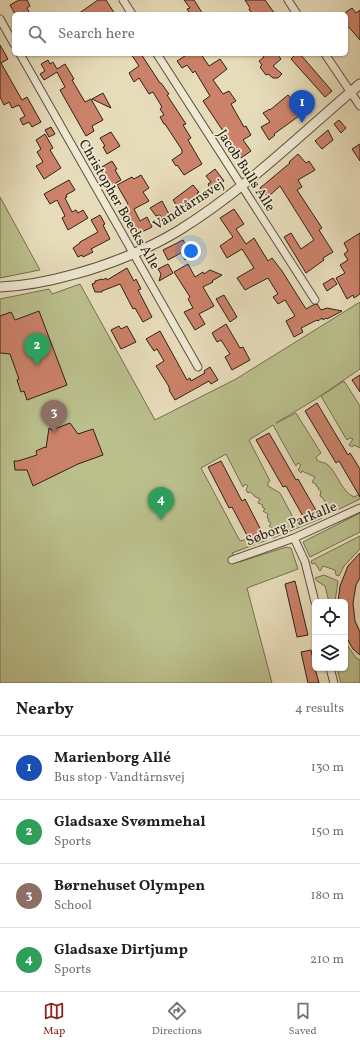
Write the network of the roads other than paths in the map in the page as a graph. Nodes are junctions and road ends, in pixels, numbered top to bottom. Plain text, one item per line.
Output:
1 (123, 0) edge
2 (288, 0) edge
3 (131, 12) edge
4 (296, 12) edge
5 (0, 19) edge
6 (12, 40) edge
7 (21, 56) edge
8 (158, 56) edge
9 (325, 56) edge
10 (360, 84) edge
11 (351, 92) junction
12 (360, 106) edge
13 (242, 186) junction
14 (133, 253) junction
15 (0, 287) edge
16 (315, 300) dead end
17 (198, 367) dead end
18 (360, 508) edge
19 (294, 538) junction
20 (232, 560) dead end
21 (314, 599) edge
22 (331, 671) edge
23 (334, 683) edge

1 - 3 street
2 - 4 street
5 - 6 street
7 - 14 street, Christopher Boecks Alle
8 - 13 street, Jacob Bulls Alle
9 - 11 street
10 - 11 street, Vandtårnsvej
11 - 12 street
11 - 13 street, Vandtårnsvej
13 - 14 street, Vandtårnsvej
13 - 16 street, Jacob Bulls Alle
14 - 15 street, Vandtårnsvej
14 - 17 street, Christopher Boecks Alle
18 - 19 street, Søborg Parkalle
19 - 20 street, Søborg Parkalle
19 - 21 street
22 - 23 street

